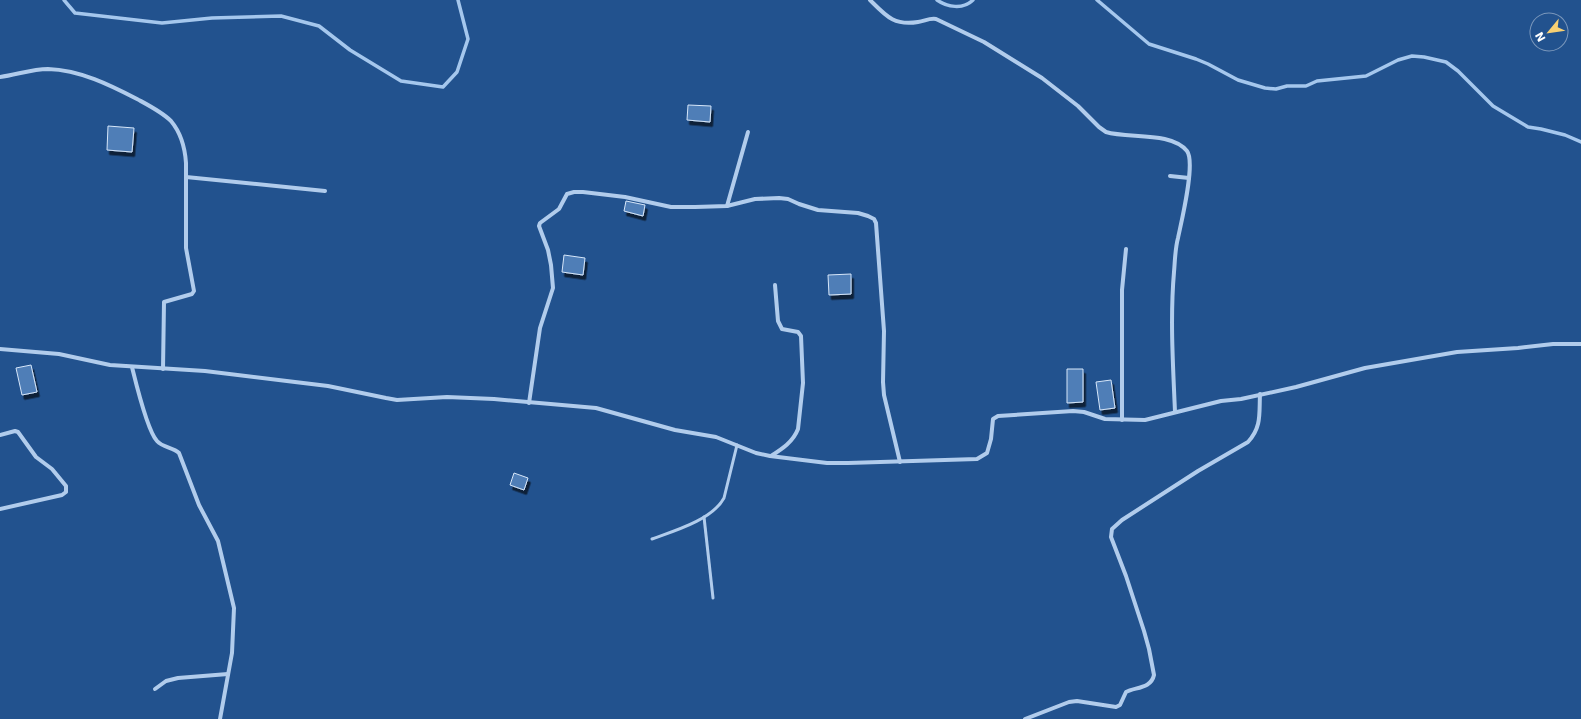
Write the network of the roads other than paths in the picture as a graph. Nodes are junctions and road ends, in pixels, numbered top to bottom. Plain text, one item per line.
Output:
1 (870, 0) edge
2 (0, 77) edge
3 (748, 132) dead end
4 (1170, 176) dead end
5 (186, 177) junction
6 (1189, 178) junction
7 (325, 191) dead end
8 (727, 206) junction
9 (1126, 249) dead end
10 (775, 285) dead end
11 (1581, 344) edge
12 (0, 350) edge
13 (132, 367) junction
14 (163, 369) junction
15 (1260, 394) junction
16 (529, 403) junction
17 (1175, 412) junction
18 (1122, 420) junction
19 (0, 435) edge
20 (737, 445) junction
21 (770, 456) junction
22 (900, 462) junction
23 (0, 509) edge
24 (704, 518) junction
25 (652, 539) dead end
26 (712, 598) dead end
27 (228, 674) junction
28 (155, 689) dead end
29 (220, 719) edge
30 (1025, 719) edge

1 - 6 street
2 - 5 street
3 - 8 street
4 - 6 street
5 - 7 street
5 - 14 street
6 - 17 street
8 - 16 street
8 - 22 street
9 - 18 street
10 - 21 street
11 - 15 street
12 - 13 street
13 - 14 street
13 - 27 street
14 - 16 street
15 - 17 street
15 - 30 street
16 - 20 street
17 - 18 street
18 - 22 street
19 - 23 street
20 - 21 street
20 - 24 lane
21 - 22 street
24 - 25 lane
24 - 26 lane
27 - 28 street
27 - 29 street

